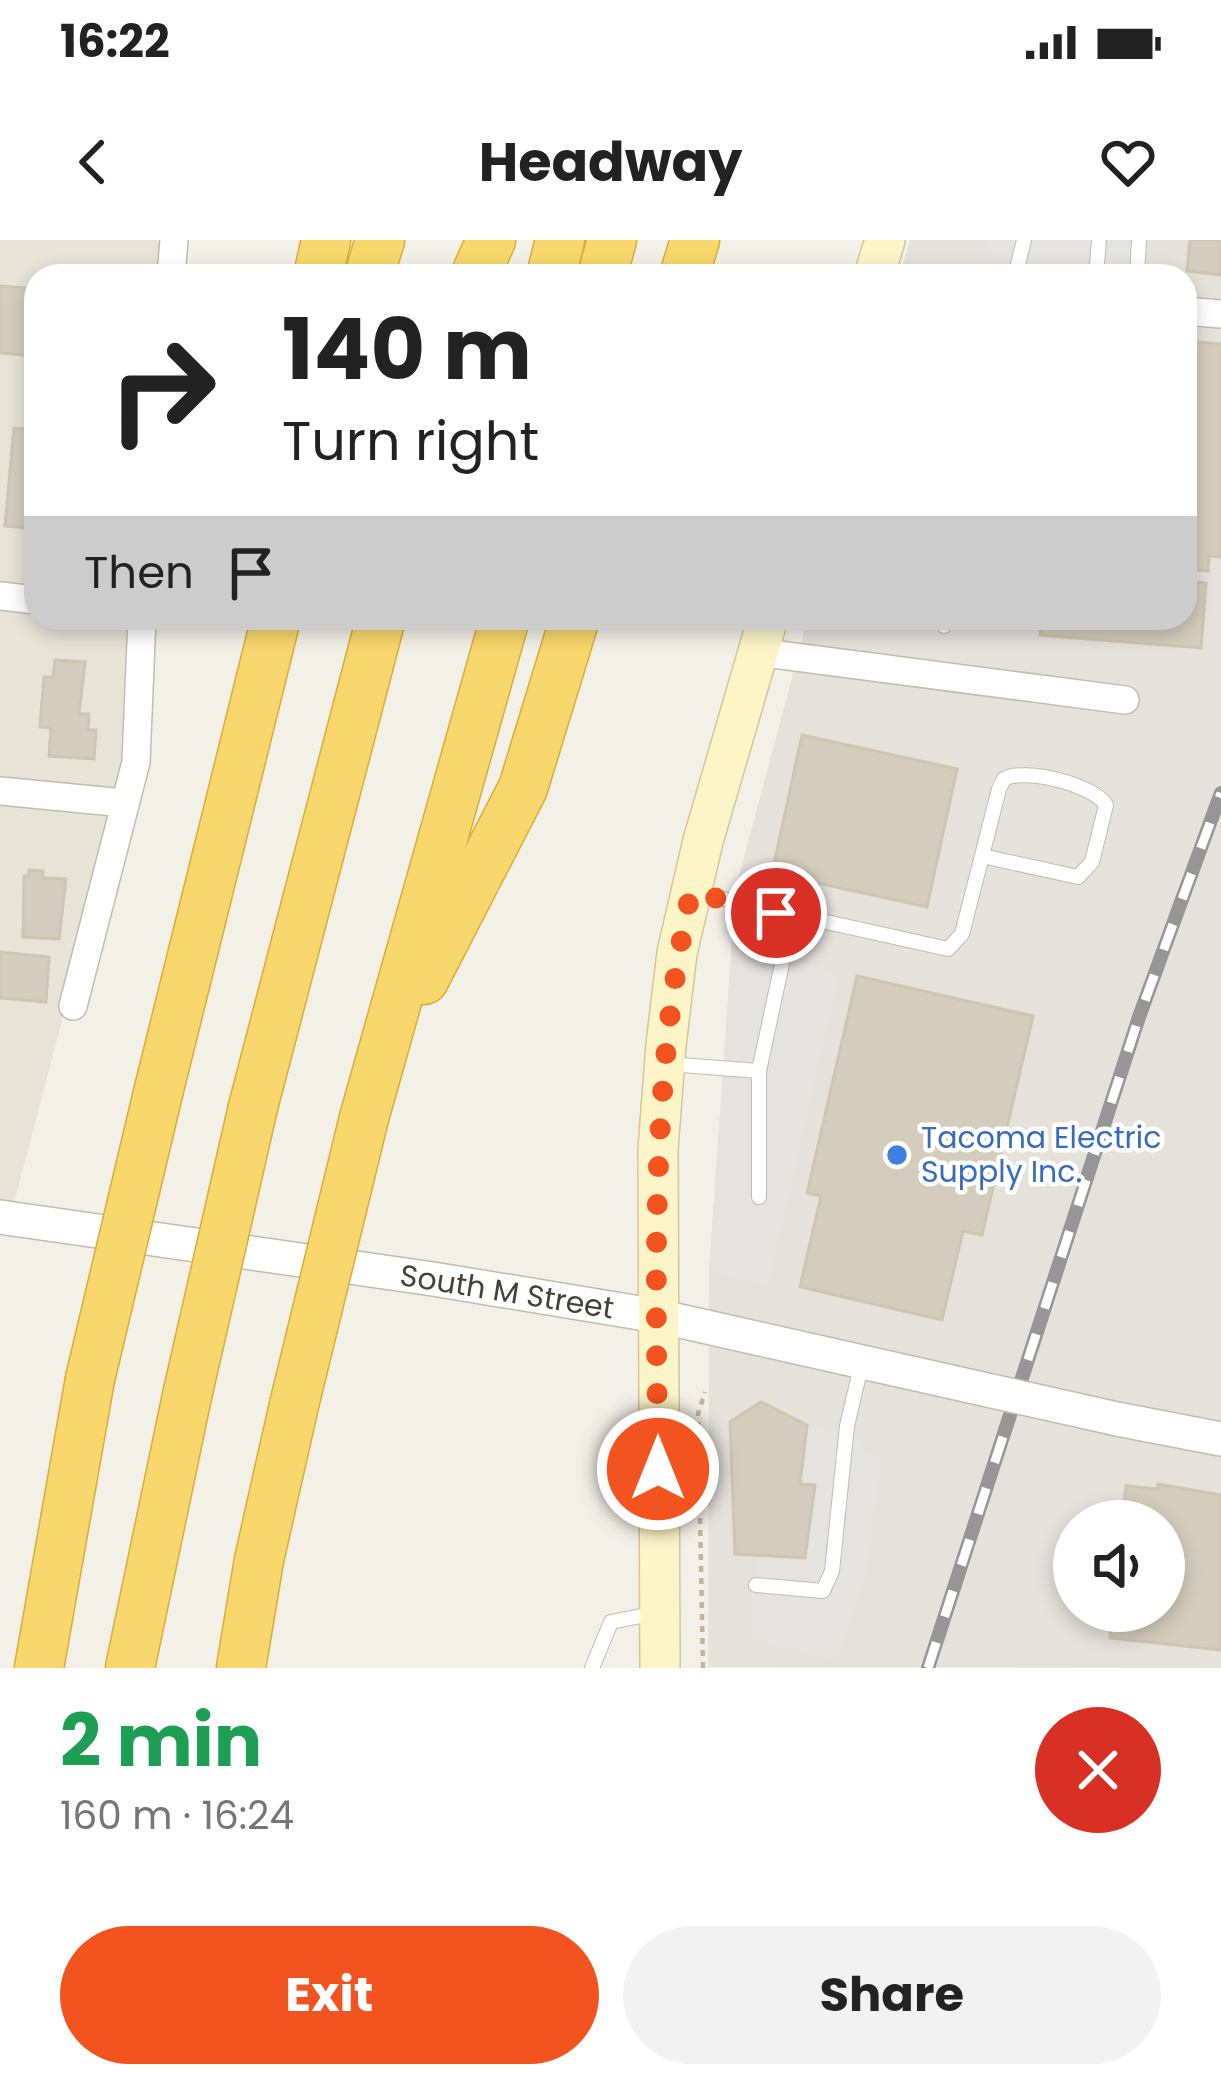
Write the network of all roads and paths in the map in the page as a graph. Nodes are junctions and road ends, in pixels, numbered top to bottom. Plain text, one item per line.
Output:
1 (141, 630) edge
2 (273, 630) edge
3 (378, 630) edge
4 (502, 630) edge
5 (571, 630) edge
6 (763, 635) edge
7 (1125, 700) dead end
8 (0, 791) edge
9 (124, 803) junction
10 (982, 856) junction
11 (691, 892) junction
12 (792, 917) junction
13 (73, 1006) dead end
14 (664, 1064) junction
15 (759, 1071) junction
16 (370, 1097) junction
17 (759, 1197) dead end
18 (0, 1217) edge
19 (658, 1316) junction
20 (862, 1362) junction
21 (705, 1392) dead end
22 (1221, 1439) edge
23 (756, 1585) dead end
24 (659, 1612) junction
25 (39, 1668) edge
26 (130, 1668) edge
27 (241, 1668) edge
28 (592, 1668) edge
29 (660, 1668) edge
30 (703, 1668) edge

1 - 9 street
2 - 25 highway, bridge
3 - 26 highway, bridge
4 - 16 highway
5 - 16 highway
6 - 7 street
6 - 11 main road
8 - 9 street
9 - 13 street
10 - 10 lane
10 - 12 lane
11 - 12 lane
11 - 14 main road
12 - 15 lane
14 - 15 lane
14 - 19 main road
15 - 17 lane
16 - 27 highway, bridge
18 - 19 street, South M Street
19 - 20 street, South M Street
19 - 24 main road
20 - 22 street, South M Street, bridge
20 - 23 lane
21 - 30 path
24 - 28 lane
24 - 29 main road

